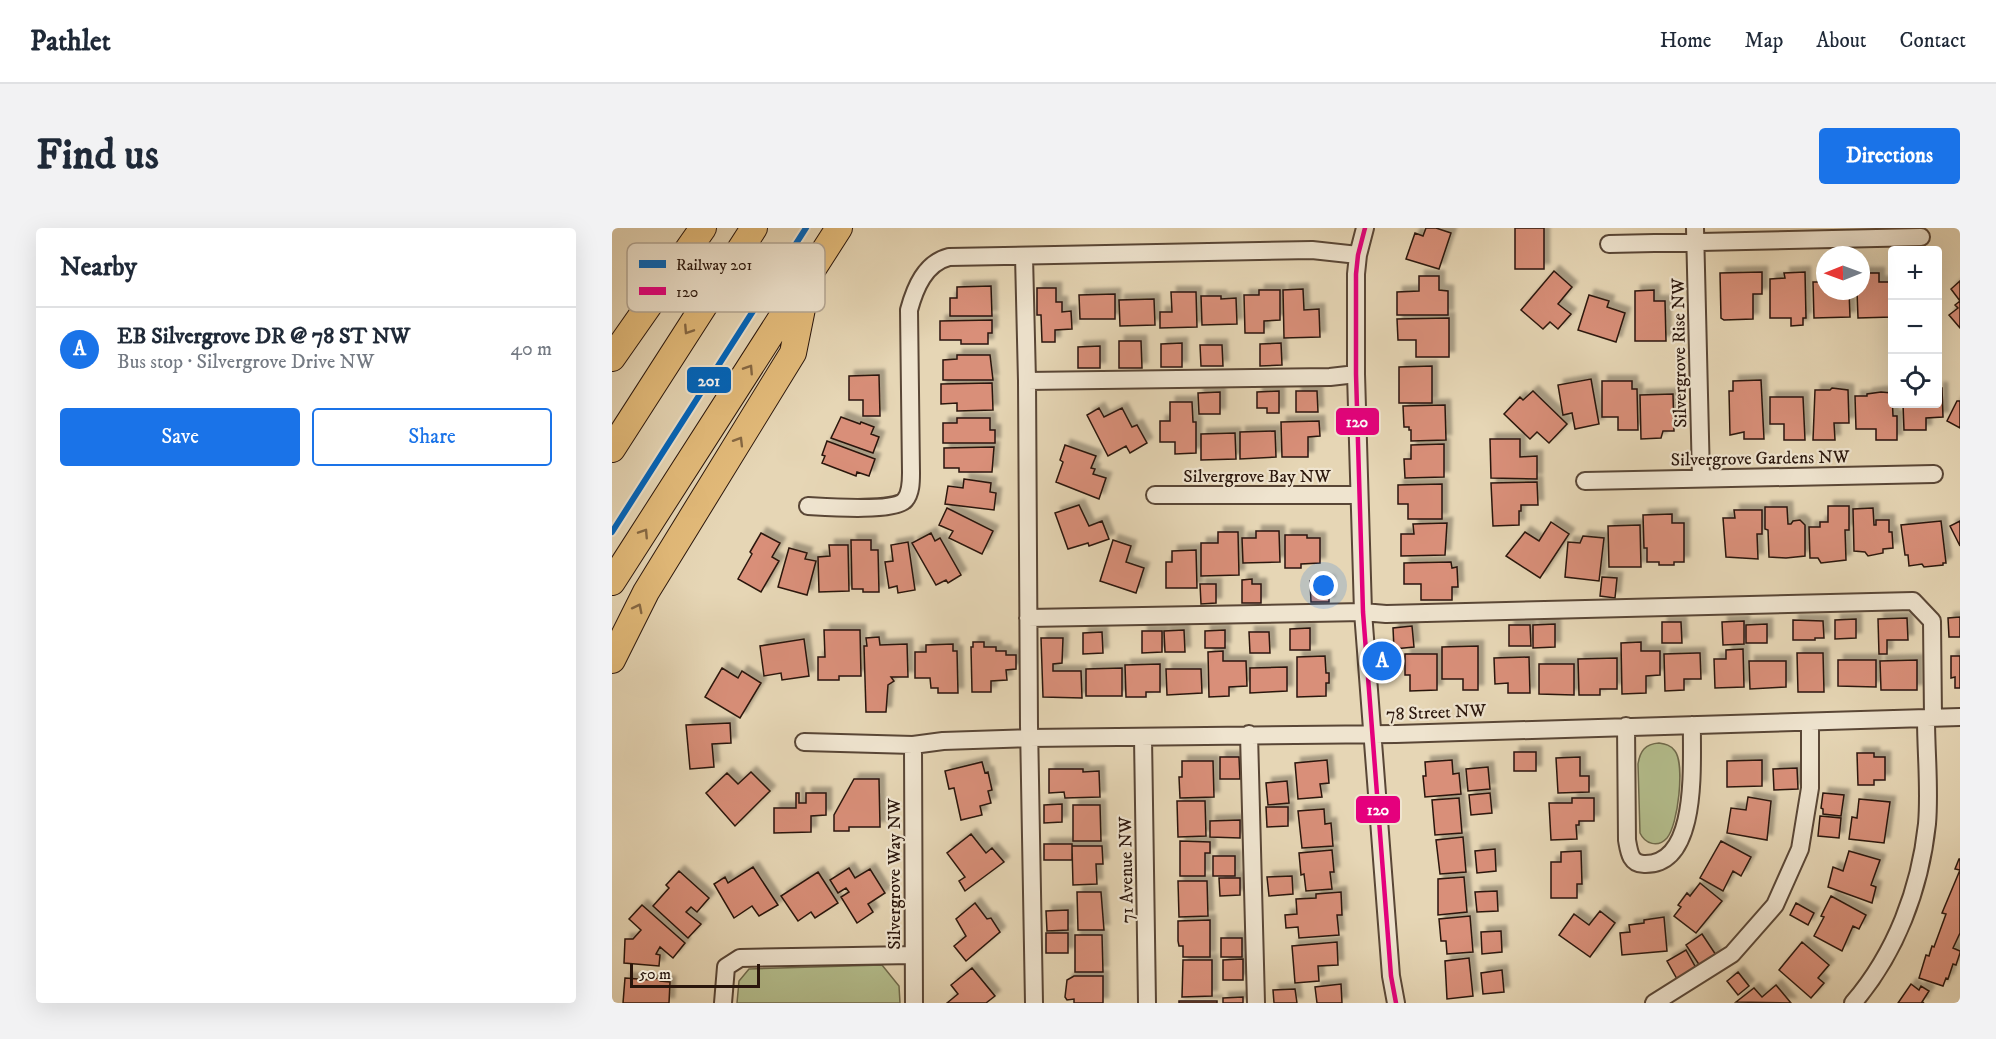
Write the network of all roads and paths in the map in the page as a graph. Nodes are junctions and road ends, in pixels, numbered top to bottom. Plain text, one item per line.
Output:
1 (703, 228) edge
2 (754, 228) edge
3 (839, 228) edge
4 (1365, 228) edge
5 (1695, 234) edge
6 (1921, 237) dead end
7 (692, 243) edge
8 (744, 243) edge
9 (1609, 244) dead end
10 (825, 249) edge
11 (1358, 255) junction
12 (1024, 256) junction
13 (644, 312) edge
14 (700, 312) edge
15 (785, 312) edge
16 (801, 312) edge
17 (612, 358) edge
18 (1356, 374) junction
19 (1028, 381) junction
20 (612, 449) edge
21 (1934, 474) dead end
22 (1701, 478) junction
23 (1586, 481) dead end
24 (1155, 495) dead end
25 (1359, 495) junction
26 (808, 506) dead end
27 (612, 582) edge
28 (1363, 612) junction
29 (1028, 618) junction
30 (612, 660) edge
31 (1960, 717) edge
32 (1930, 719) junction
33 (1810, 722) junction
34 (1692, 725) junction
35 (1626, 726) junction
36 (1249, 734) junction
37 (1371, 734) junction
38 (1143, 737) junction
39 (1029, 738) junction
40 (804, 742) dead end
41 (913, 745) junction
42 (913, 956) junction
43 (723, 1003) edge
44 (914, 1003) edge
45 (1034, 1003) edge
46 (1147, 1003) edge
47 (1256, 1003) edge
48 (1396, 1003) edge
49 (1654, 1003) edge
50 (1853, 1003) edge

1 - 7 highway
2 -> 8 highway
3 - 10 highway
4 - 11 street
5 - 6 street
5 - 9 street
5 - 22 street, Silvergrove Rise NW
11 - 12 street
11 - 18 street
12 - 19 street
12 - 26 street
13 - 17 highway
14 -> 20 highway
27 -> 15 highway
30 -> 16 highway
18 - 19 street
18 - 25 street
19 - 29 street
21 - 22 street, Silvergrove Gardens NW
22 - 23 street, Silvergrove Gardens NW
24 - 25 street, Silvergrove Bay NW
25 - 28 street
28 - 29 street
28 - 32 street
28 - 37 street
29 - 39 street
31 - 32 street, 78 Street NW
32 - 33 street, 78 Street NW
32 - 50 street
33 - 34 street, 78 Street NW
33 - 49 street
34 - 35 street, 78 Street NW
34 - 35 street
35 - 37 street, 78 Street NW
36 - 37 street, 78 Street NW
36 - 38 street, 78 Street NW
36 - 47 street
37 - 48 street
38 - 39 street, 78 Street NW
38 - 46 street, 71 Avenue NW
39 - 41 street, 78 Street NW
39 - 45 street
40 - 41 street, 78 Street NW
41 - 42 street, Silvergrove Way NW
42 - 43 street
42 - 44 street, Silvergrove Way NW

